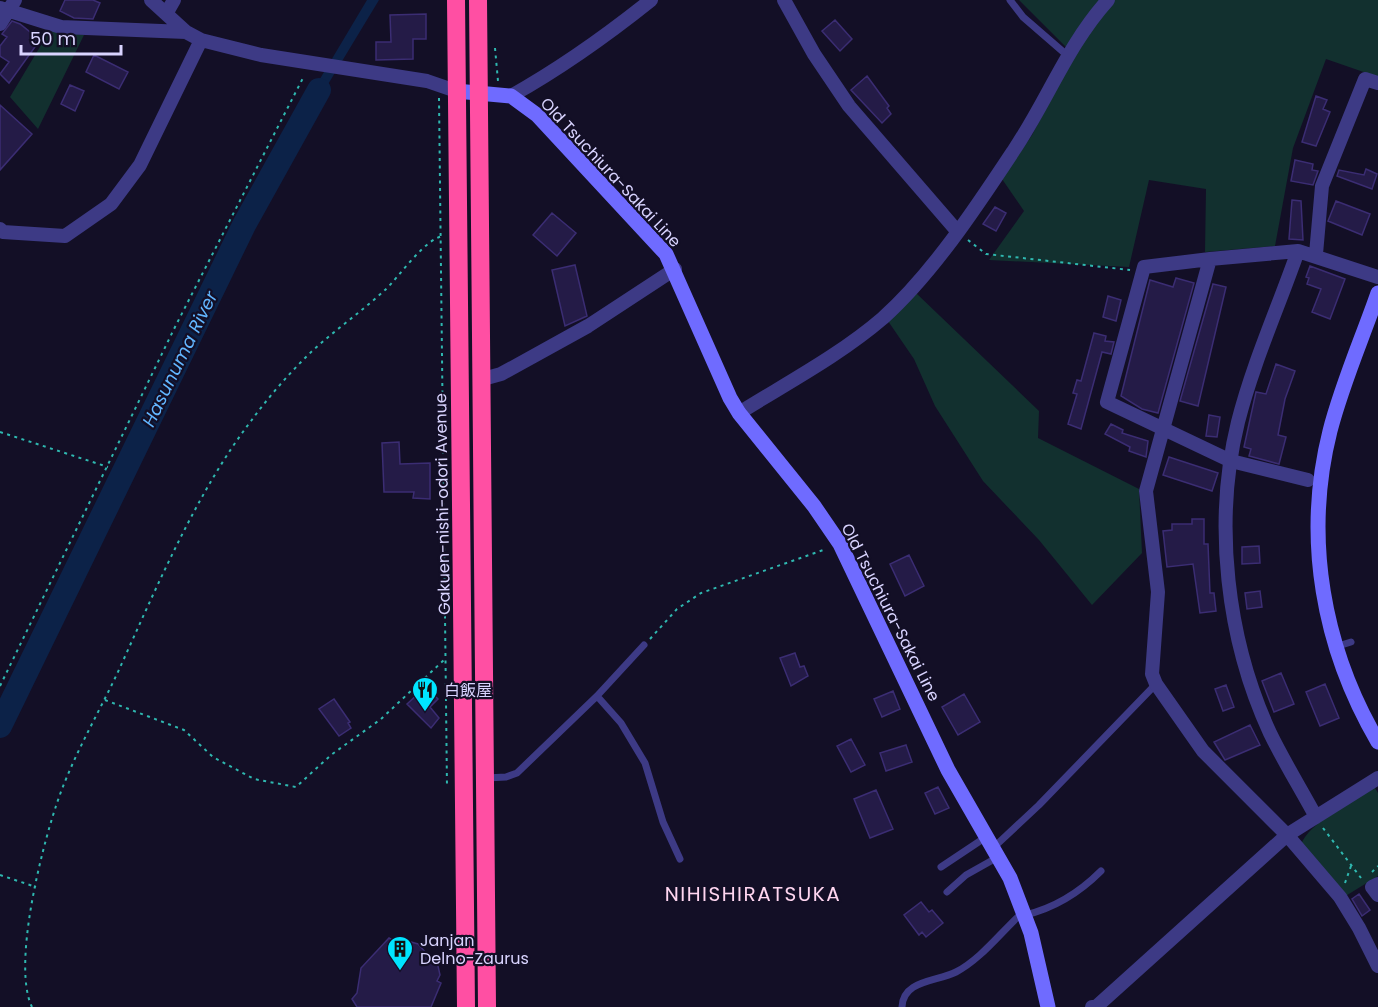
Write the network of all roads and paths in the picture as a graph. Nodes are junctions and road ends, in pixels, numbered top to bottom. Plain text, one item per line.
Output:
1 (151, 0) edge
2 (174, 0) edge
3 (456, 0) edge
4 (478, 0) edge
5 (651, 0) edge
6 (784, 0) edge
7 (1010, 0) edge
8 (1108, 0) edge
9 (8, 7) edge
10 (166, 14) junction
11 (0, 24) edge
12 (186, 32) junction
13 (201, 40) junction
14 (495, 42) dead end
15 (1068, 56) junction
16 (313, 63) junction
17 (499, 83) dead end
18 (1378, 83) edge
19 (479, 93) junction
20 (447, 94) junction
21 (511, 96) junction
22 (957, 231) junction
23 (1, 232) edge
24 (439, 236) junction
25 (459, 236) junction
26 (1298, 250) junction
27 (1316, 255) junction
28 (1210, 259) junction
29 (1144, 267) junction
30 (675, 269) junction
31 (1378, 277) edge
32 (1378, 293) edge
33 (483, 379) junction
34 (739, 413) junction
35 (1165, 429) junction
36 (0, 432) edge
37 (1231, 460) junction
38 (108, 467) junction
39 (1308, 480) dead end
40 (840, 544) junction
41 (1351, 642) dead end
42 (644, 645) joint
43 (1335, 647) junction
44 (454, 659) junction
45 (1155, 684) junction
46 (0, 686) edge
47 (597, 696) junction
48 (105, 700) junction
49 (1378, 742) edge
50 (486, 778) junction
51 (1378, 778) edge
52 (447, 793) dead end
53 (1316, 817) junction
54 (1287, 835) junction
55 (992, 847) junction
56 (680, 860) dead end
57 (1351, 866) dead end
58 (941, 867) dead end
59 (1101, 871) dead end
60 (0, 875) edge
61 (1378, 884) edge
62 (36, 887) junction
63 (947, 892) dead end
64 (1378, 895) edge
65 (1024, 913) junction
66 (1378, 966) edge
67 (32, 1007) edge
68 (466, 1007) edge
69 (487, 1007) edge
70 (902, 1007) edge
71 (1048, 1007) edge
72 (1092, 1007) edge
73 (1096, 1007) edge

1 - 10 street
2 - 10 street
3 - 20 highway, Gakuen-nishi-odori Avenue
4 - 19 highway
5 - 21 street
6 - 22 street
7 - 15 lane
8 - 15 street
9 - 11 street
9 - 12 street
10 - 12 street
12 - 13 street
13 - 16 street
13 - 23 street
14 - 17 path
15 - 22 street
16 - 20 street
16 - 38 path
18 - 27 street
19 - 20 street
19 - 21 street
19 - 33 highway
20 - 24 path
20 - 25 highway, Gakuen-nishi-odori Avenue
21 - 30 street, Old Tsuchiura-Sakai Line
22 - 29 path
22 - 34 street
24 - 25 path
24 - 44 path
24 - 48 path
25 - 44 highway, Gakuen-nishi-odori Avenue
26 - 27 street
26 - 28 street
26 - 37 street
27 - 31 street
28 - 29 street
28 - 35 street
29 - 35 street
30 - 33 street
30 - 34 street, Old Tsuchiura-Sakai Line
32 - 43 street
33 - 50 highway
34 - 40 street, Old Tsuchiura-Sakai Line
35 - 37 street
35 - 45 street
36 - 38 path
37 - 39 street
37 - 53 street
38 - 46 path
40 - 42 path
40 - 55 street, Old Tsuchiura-Sakai Line
41 - 43 lane
42 - 47 lane
43 - 49 street
44 - 48 path
44 - 52 path
44 - 68 highway, Gakuen-nishi-odori Avenue
45 - 54 street
45 - 55 lane
47 - 50 lane
47 - 56 lane
48 - 62 path
50 - 69 highway
51 - 53 street
53 - 54 street
53 - 57 path
54 - 66 street
54 - 73 street
55 - 58 lane
55 - 63 lane
55 - 65 street, Old Tsuchiura-Sakai Line
59 - 65 lane
60 - 62 path
61 - 64 street
62 - 67 path
65 - 70 lane
65 - 71 street, Old Tsuchiura-Sakai Line
72 - 73 street

